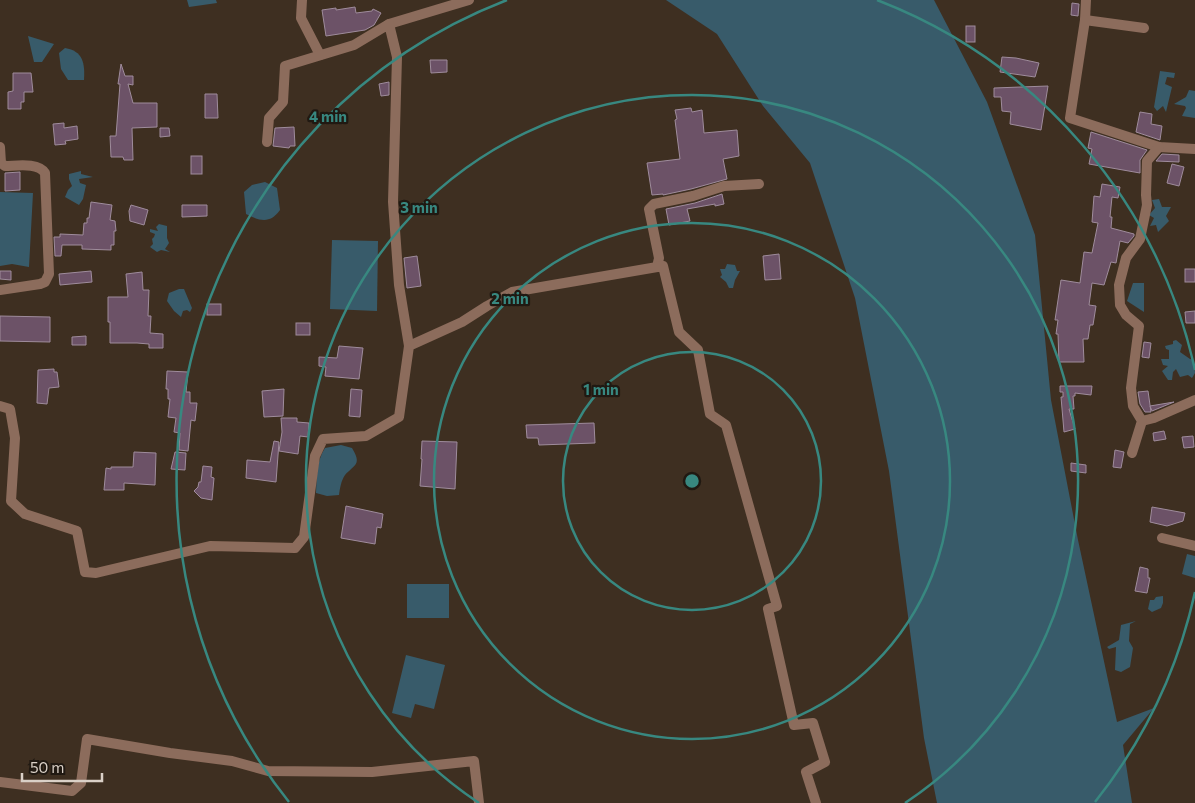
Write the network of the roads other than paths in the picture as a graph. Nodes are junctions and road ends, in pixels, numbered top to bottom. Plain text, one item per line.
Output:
1 (302, 0) edge
2 (469, 0) edge
3 (1086, 0) edge
4 (1085, 20) junction
5 (389, 24) junction
6 (1144, 28) dead end
7 (320, 55) junction
8 (267, 142) dead end
9 (0, 147) edge
10 (1159, 147) junction
11 (1195, 148) edge
12 (759, 184) dead end
13 (657, 267) junction
14 (0, 290) edge
15 (409, 346) junction
16 (1195, 400) edge
17 (0, 406) edge
18 (1142, 421) junction
19 (1132, 453) dead end
20 (1162, 538) dead end
21 (1195, 546) edge
22 (0, 782) edge
23 (479, 803) edge
24 (816, 803) edge

1 - 7 street
2 - 5 street
3 - 4 street
4 - 6 street
4 - 10 street
5 - 7 street
5 - 15 street
7 - 8 street
9 - 14 street
10 - 11 street
10 - 18 street
12 - 13 street
13 - 15 street
13 - 24 street
15 - 17 street
16 - 18 street
18 - 19 street
20 - 21 street
22 - 23 street

